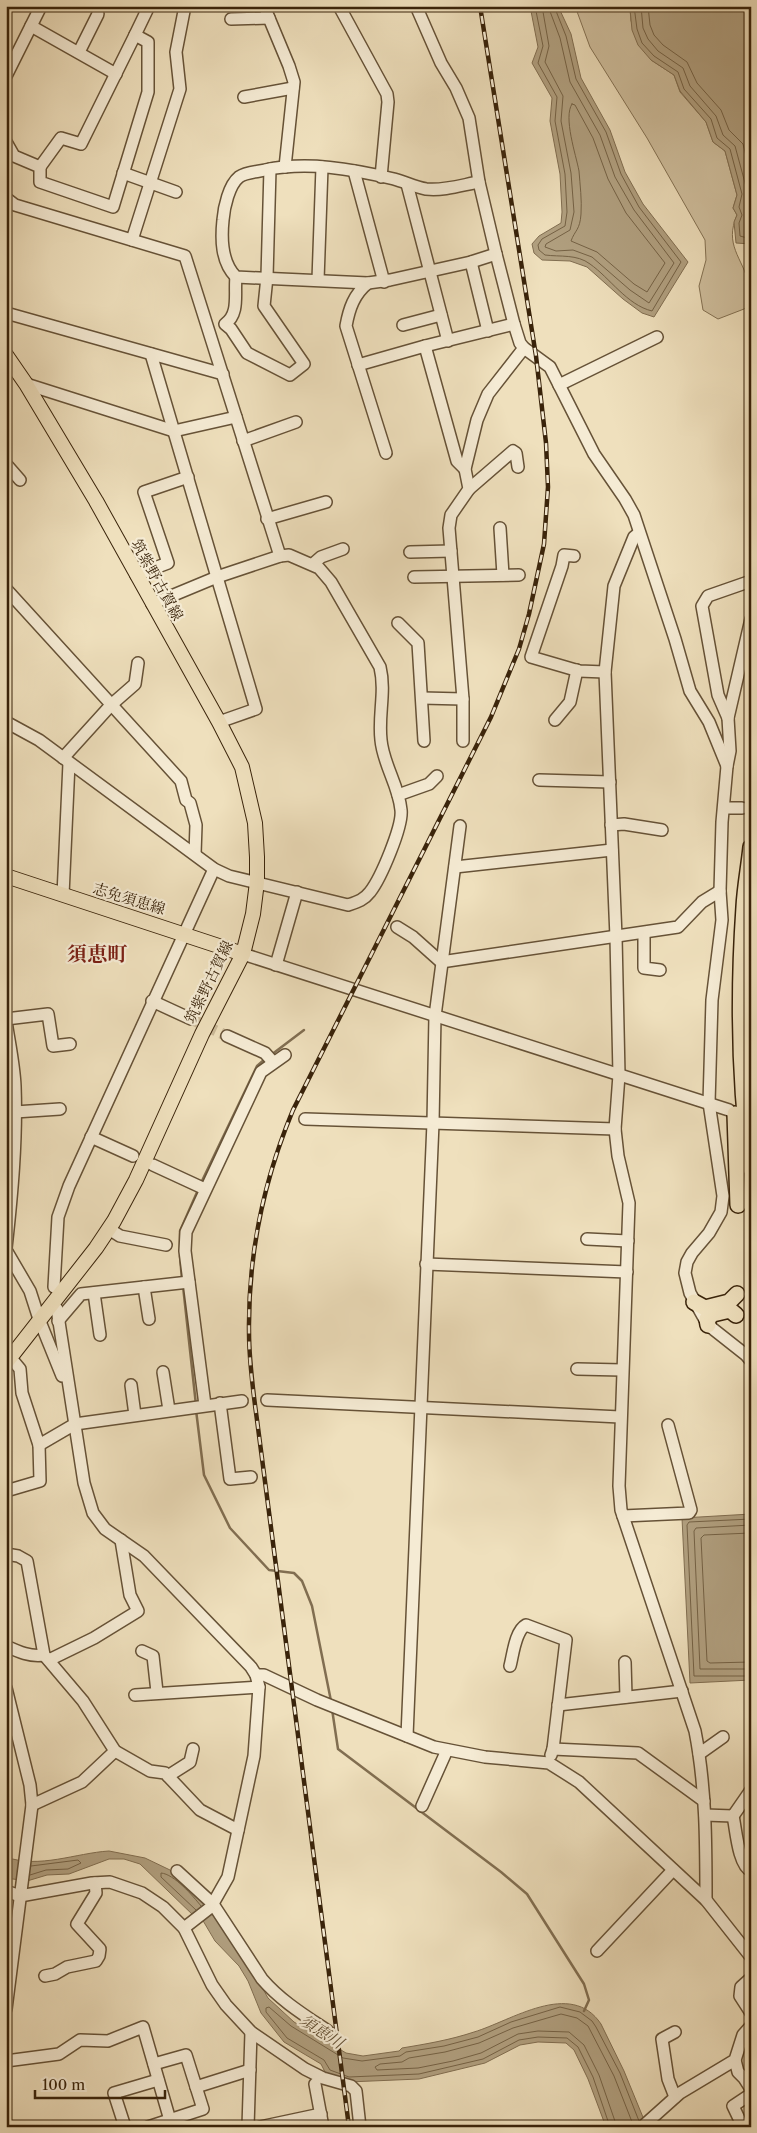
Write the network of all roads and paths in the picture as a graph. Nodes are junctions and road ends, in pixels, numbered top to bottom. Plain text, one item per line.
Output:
1 (41, 6) edge
2 (148, 6) edge
3 (185, 6) edge
4 (264, 6) edge
5 (339, 6) edge
6 (416, 6) edge
7 (98, 14) dead end
8 (269, 18) junction
9 (231, 20) dead end
10 (31, 26) junction
11 (135, 35) junction
12 (79, 52) junction
13 (116, 74) junction
14 (6, 76) edge
15 (293, 88) junction
16 (244, 97) dead end
17 (6, 142) edge
18 (40, 167) junction
19 (285, 167) junction
20 (322, 167) junction
21 (270, 169) junction
22 (354, 171) junction
23 (123, 173) junction
24 (381, 177) junction
25 (479, 182) junction
26 (150, 183) junction
27 (407, 184) junction
28 (176, 192) dead end
29 (6, 198) edge
30 (132, 240) junction
31 (496, 254) junction
32 (470, 262) junction
33 (431, 270) junction
34 (236, 277) junction
35 (268, 277) junction
36 (318, 280) junction
37 (384, 282) junction
38 (368, 283) junction
39 (6, 313) edge
40 (441, 315) junction
41 (225, 324) junction
42 (514, 324) junction
43 (403, 325) dead end
44 (488, 330) junction
45 (209, 331) junction
46 (656, 337) dead end
47 (448, 341) junction
48 (425, 346) junction
49 (524, 348) junction
50 (151, 354) junction
51 (6, 355) edge
52 (358, 365) junction
53 (223, 374) junction
54 (26, 384) junction
55 (559, 385) junction
56 (236, 417) junction
57 (296, 422) dead end
58 (174, 431) junction
59 (244, 441) junction
60 (386, 453) dead end
61 (6, 464) edge
62 (518, 466) dead end
63 (465, 469) junction
64 (188, 477) junction
65 (20, 480) dead end
66 (469, 489) junction
67 (326, 502) dead end
68 (267, 520) junction
69 (500, 528) dead end
70 (638, 533) junction
71 (342, 549) dead end
72 (451, 551) junction
73 (410, 552) dead end
74 (280, 556) junction
75 (574, 556) dead end
76 (313, 564) junction
77 (136, 575) junction
78 (503, 575) junction
79 (518, 575) dead end
80 (414, 576) dead end
81 (453, 576) junction
82 (217, 577) junction
83 (751, 581) edge
84 (6, 589) edge
85 (152, 604) junction
86 (751, 619) edge
87 (398, 623) dead end
88 (138, 663) dead end
89 (577, 670) junction
90 (605, 672) junction
91 (422, 698) junction
92 (463, 699) junction
93 (111, 705) junction
94 (728, 718) junction
95 (556, 720) dead end
96 (6, 722) edge
97 (219, 722) junction
98 (424, 741) dead end
99 (464, 741) dead end
100 (66, 761) junction
101 (727, 766) junction
102 (436, 776) dead end
103 (539, 780) dead end
104 (610, 782) junction
105 (398, 795) junction
106 (724, 808) junction
107 (742, 808) dead end
108 (611, 825) junction
109 (460, 826) dead end
110 (662, 830) dead end
111 (751, 847) edge
112 (612, 850) junction
113 (195, 854) junction
114 (455, 867) junction
115 (214, 869) junction
116 (6, 876) edge
117 (257, 882) junction
118 (720, 891) junction
119 (297, 892) junction
120 (63, 895) junction
121 (397, 927) dead end
122 (184, 933) junction
123 (644, 933) junction
124 (616, 937) junction
125 (243, 954) junction
126 (441, 962) junction
127 (276, 965) junction
128 (741, 965) junction
129 (660, 970) dead end
130 (152, 1001) junction
131 (435, 1016) junction
132 (191, 1019) tunnel mouth
133 (6, 1020) edge
134 (228, 1036) tunnel mouth
135 (70, 1044) dead end
136 (285, 1055) dead end
137 (273, 1062) junction
138 (619, 1075) junction
139 (709, 1103) junction
140 (60, 1109) dead end
141 (729, 1110) dead end
142 (15, 1112) junction
143 (305, 1118) dead end
144 (433, 1123) junction
145 (615, 1129) junction
146 (91, 1137) junction
147 (11, 1151) edge
148 (133, 1156) dead end
149 (153, 1165) dead end
150 (751, 1169) edge
151 (205, 1189) junction
152 (738, 1205) dead end
153 (109, 1229) junction
154 (588, 1240) dead end
155 (628, 1241) junction
156 (166, 1245) dead end
157 (6, 1249) edge
158 (426, 1264) junction
159 (627, 1272) junction
160 (189, 1282) junction
161 (54, 1287) dead end
162 (144, 1287) junction
163 (94, 1293) junction
164 (737, 1294) dead end
165 (694, 1302) junction
166 (736, 1315) dead end
167 (39, 1319) junction
168 (149, 1319) dead end
169 (708, 1325) junction
170 (100, 1335) dead end
171 (8, 1360) edge
172 (751, 1360) edge
173 (577, 1369) dead end
174 (622, 1370) junction
175 (163, 1372) dead end
176 (131, 1385) dead end
177 (69, 1394) junction
178 (267, 1400) dead end
179 (242, 1401) dead end
180 (220, 1403) junction
181 (204, 1405) junction
182 (421, 1406) junction
183 (169, 1410) junction
184 (135, 1415) junction
185 (620, 1416) junction
186 (75, 1424) junction
187 (668, 1426) dead end
188 (39, 1445) junction
189 (251, 1476) dead end
190 (6, 1491) edge
191 (623, 1516) junction
192 (121, 1540) junction
193 (6, 1554) edge
194 (6, 1646) edge
195 (142, 1651) dead end
196 (47, 1658) junction
197 (625, 1662) dead end
198 (510, 1666) dead end
199 (256, 1675) junction
200 (259, 1687) junction
201 (6, 1688) edge
202 (682, 1691) junction
203 (157, 1692) junction
204 (135, 1695) dead end
205 (626, 1697) junction
206 (558, 1705) junction
207 (407, 1736) junction
208 (723, 1738) dead end
209 (193, 1748) dead end
210 (553, 1749) junction
211 (447, 1750) junction
212 (115, 1751) junction
213 (699, 1754) junction
214 (549, 1763) junction
215 (168, 1776) junction
216 (751, 1790) edge
217 (704, 1801) junction
218 (32, 1805) junction
219 (422, 1806) dead end
220 (705, 1815) junction
221 (733, 1816) junction
222 (238, 1830) junction
223 (673, 1870) junction
224 (177, 1871) dead end
225 (751, 1871) edge
226 (95, 1883) junction
227 (21, 1891) junction
228 (6, 1892) edge
229 (706, 1900) junction
230 (212, 1906) junction
231 (186, 1927) junction
232 (597, 1951) dead end
233 (751, 1957) edge
234 (46, 1976) dead end
235 (751, 1978) edge
236 (6, 2009) edge
237 (751, 2013) edge
238 (751, 2026) edge
239 (251, 2032) junction
240 (328, 2032) dead end
241 (675, 2032) dead end
242 (736, 2060) junction
243 (6, 2061) edge
244 (154, 2064) junction
245 (250, 2070) junction
246 (158, 2080) junction
247 (319, 2081) junction
248 (196, 2087) junction
249 (751, 2089) edge
250 (751, 2094) edge
251 (676, 2097) junction
252 (320, 2114) junction
253 (649, 2123) edge
254 (171, 2124) edge
255 (125, 2127) edge
256 (148, 2127) edge
257 (248, 2127) edge
258 (260, 2127) edge
259 (323, 2127) edge
260 (360, 2127) edge
261 (743, 2127) edge

1 - 10 street
2 - 11 street
3 - 26 street
4 - 8 street
5 - 24 street
6 - 25 street
7 - 12 street
8 - 9 street
8 - 15 street
10 - 12 street
10 - 14 street
11 - 13 street
11 - 23 street
12 - 13 street
13 - 18 street
15 - 16 street
15 - 19 street
17 - 18 street
18 - 23 street
19 - 20 street
19 - 21 street
20 - 22 street
20 - 36 street
21 - 34 street
21 - 35 street
22 - 24 street
22 - 37 street
23 - 26 street
24 - 27 street
25 - 27 street
25 - 31 street
26 - 28 street
26 - 30 street
27 - 33 street
29 - 30 street
30 - 45 street
31 - 32 street
31 - 42 street
32 - 33 street
32 - 44 street
33 - 37 street
33 - 40 street
34 - 35 street
34 - 41 street
35 - 36 street
35 - 41 street
36 - 38 street
37 - 38 street
38 - 52 street
39 - 50 street
40 - 43 street
40 - 47 street
41 - 45 street
42 - 44 street
42 - 49 street
44 - 47 street
45 - 53 street
46 - 55 street
47 - 48 street
48 - 52 street
48 - 63 street
49 - 55 street
49 - 63 street
50 - 53 street
50 - 58 street
51 - 54 main road, 筑紫野古賀線
52 - 60 street
53 - 56 street
54 - 58 street
54 - 77 main road, 筑紫野古賀線
55 - 70 street
56 - 58 street
56 - 59 street
57 - 59 street
58 - 64 street
59 - 68 street
61 - 65 street
62 - 66 street
63 - 66 street
64 - 77 street
64 - 82 street
66 - 72 street
67 - 68 street
68 - 74 street
69 - 78 street
70 - 90 street
70 - 101 street
71 - 76 street
72 - 73 street
72 - 81 street
74 - 76 street
74 - 82 street
75 - 89 street
76 - 105 street
77 - 85 main road, 筑紫野古賀線
78 - 79 street
78 - 81 street
80 - 81 street
81 - 92 street
82 - 85 street
82 - 97 street
83 - 94 street
84 - 93 street
85 - 97 main road, 筑紫野古賀線
86 - 94 street
87 - 91 street
88 - 93 street
89 - 90 street
89 - 95 street
90 - 104 street
91 - 92 street
91 - 98 street
92 - 99 street
93 - 100 street
93 - 113 street
94 - 101 street
96 - 100 street
97 - 117 main road, 筑紫野古賀線
100 - 113 street
100 - 120 street
101 - 106 street
102 - 105 street
103 - 104 street
104 - 108 street
105 - 119 street
106 - 107 street
106 - 118 street
108 - 110 street
108 - 112 street
109 - 114 street
111 - 128 highway
112 - 114 street
112 - 124 street
113 - 115 street
114 - 126 street
115 - 117 street
115 - 122 street
116 - 120 main road, 志免須恵線
117 - 119 street
117 - 125 main road, 筑紫野古賀線
118 - 123 street
118 - 139 street
119 - 127 street
120 - 122 main road, 志免須恵線
121 - 126 street
122 - 125 main road, 志免須恵線
122 - 130 street
123 - 124 street
123 - 129 street
124 - 126 street
124 - 138 street
125 - 127 street
125 - 153 main road, 筑紫野古賀線
126 - 131 street
127 - 131 street
128 - 150 highway
128 - 152 highway
130 - 132 street
130 - 146 street
131 - 138 street
131 - 144 street
133 - 135 street
133 - 142 street
134 - 137 street
136 - 137 street
137 - 151 street
138 - 139 street
138 - 145 street
139 - 141 street
139 - 165 street
140 - 142 street
142 - 147 street
143 - 144 street
144 - 145 street
144 - 158 street
145 - 155 street
146 - 148 street
146 - 161 street
147 - 157 street
149 - 151 street
151 - 160 street
153 - 156 street
153 - 167 main road, 筑紫野古賀線
154 - 155 street
155 - 159 street
157 - 167 street
158 - 159 street
158 - 182 street
159 - 174 street
160 - 162 street
160 - 181 street
162 - 163 street
162 - 168 street
163 - 170 street
163 - 177 street
164 - 165 highway
165 - 169 street
166 - 169 highway
167 - 171 main road, 筑紫野古賀線
167 - 177 street
169 - 172 street
171 - 188 street
173 - 174 street
174 - 185 street
175 - 183 street
176 - 184 street
177 - 186 street
178 - 182 street
179 - 180 street
180 - 181 street
180 - 189 street
181 - 183 street
182 - 185 street
182 - 207 street
183 - 184 street
184 - 186 street
185 - 191 street
186 - 188 street
186 - 192 street
187 - 191 street
188 - 190 street
191 - 202 street
192 - 196 street
192 - 199 street
193 - 196 street
194 - 196 street
195 - 203 street
196 - 212 street
197 - 205 street
198 - 206 street
199 - 200 street
199 - 207 street
200 - 203 street
200 - 222 street
201 - 218 street
202 - 205 street
202 - 213 street
203 - 204 street
205 - 206 street
206 - 210 street
207 - 211 street
208 - 213 street
209 - 215 street
210 - 214 street
210 - 217 street
211 - 214 street
211 - 219 street
212 - 215 street
212 - 218 street
213 - 217 street
214 - 223 street
215 - 222 street
216 - 221 street
217 - 220 street
218 - 227 street
220 - 221 street
220 - 229 street
221 - 225 street
222 - 230 street
223 - 229 street
223 - 232 street
224 - 230 street
226 - 227 street
226 - 231 street
226 - 234 street
227 - 228 street
227 - 236 street
229 - 233 street
230 - 231 street
230 - 240 street
231 - 239 street
235 - 237 street
238 - 242 street
239 - 245 street
239 - 247 street
241 - 251 street
242 - 249 street
242 - 251 street
243 - 244 street
244 - 246 street
244 - 248 street
245 - 248 street
245 - 257 street
246 - 254 street
246 - 255 street
247 - 252 street
247 - 260 street
248 - 254 street
250 - 261 street
251 - 253 street
252 - 258 street
252 - 259 street
254 - 256 street

